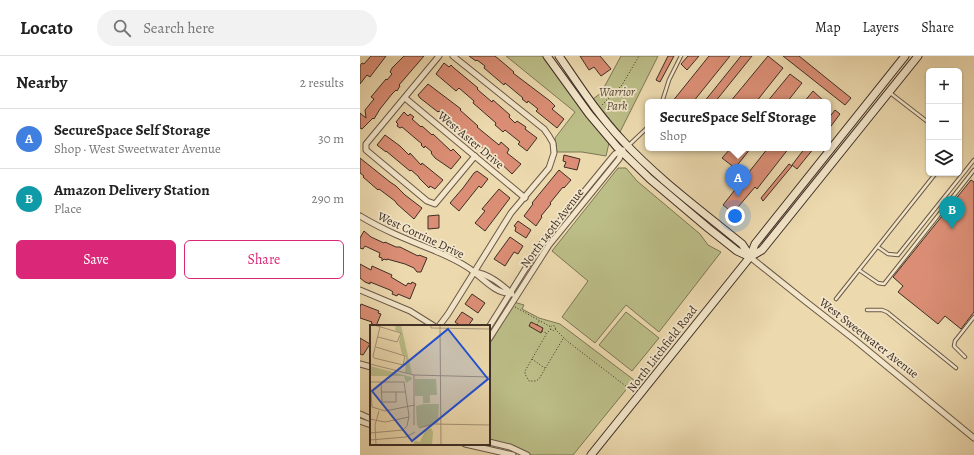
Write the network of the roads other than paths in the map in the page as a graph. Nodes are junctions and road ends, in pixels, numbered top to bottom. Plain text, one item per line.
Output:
1 (439, 56) edge
2 (453, 56) edge
3 (547, 56) edge
4 (559, 56) edge
5 (681, 56) edge
6 (905, 56) edge
7 (918, 56) edge
8 (889, 92) junction
9 (406, 98) junction
10 (663, 99) edge
11 (926, 121) edge
12 (645, 130) edge
13 (628, 146) junction
14 (831, 149) edge
15 (829, 151) edge
16 (622, 152) junction
17 (475, 156) junction
18 (974, 160) edge
19 (974, 170) edge
20 (934, 176) edge
21 (525, 198) junction
22 (360, 216) edge
23 (878, 247) junction
24 (750, 257) junction
25 (859, 270) junction
26 (474, 272) junction
27 (360, 290) edge
28 (510, 293) junction
29 (516, 296) junction
30 (836, 299) dead end
31 (867, 310) dead end
32 (974, 317) edge
33 (432, 325) edge
34 (440, 325) edge
35 (490, 325) edge
36 (490, 337) edge
37 (965, 357) dead end
38 (360, 364) edge
39 (370, 367) edge
40 (956, 368) dead end
41 (362, 415) edge
42 (360, 422) edge
43 (370, 425) edge
44 (974, 438) edge
45 (490, 442) edge
46 (469, 445) edge
47 (513, 455) edge
48 (527, 455) edge
49 (591, 455) edge

1 - 9 street
2 - 21 street
3 - 16 main road, West Sweetwater Avenue
4 - 13 main road, West Sweetwater Avenue
5 - 10 lane
6 - 14 main road, North Litchfield Road
7 - 8 main road, North Litchfield Road
8 - 11 lane
8 - 24 main road, North Litchfield Road
9 - 17 street, West Aster Drive
9 - 17 street
12 - 13 lane
13 - 16 street, North 140th Avenue
13 - 24 main road, West Sweetwater Avenue
15 - 24 main road, North Litchfield Road
16 - 24 main road, West Sweetwater Avenue
16 - 28 street, North 140th Avenue
16 - 29 street, North 140th Avenue
17 - 21 street, West Aster Drive
18 - 23 lane
19 - 25 lane
20 - 23 lane
21 - 26 street
22 - 26 street, West Corrine Drive
23 - 25 lane
24 - 44 street, West Sweetwater Avenue
24 - 49 main road, North Litchfield Road
25 - 30 lane
26 - 28 street, West Corrine Drive
26 - 34 street
27 - 33 street
28 - 29 street, West Corrine Drive
28 - 35 street, North 140th Avenue
29 - 36 street, North 140th Avenue
31 - 40 lane
32 - 37 lane
38 - 39 street
41 - 42 street
42 - 43 street
45 - 48 street
46 - 47 street

